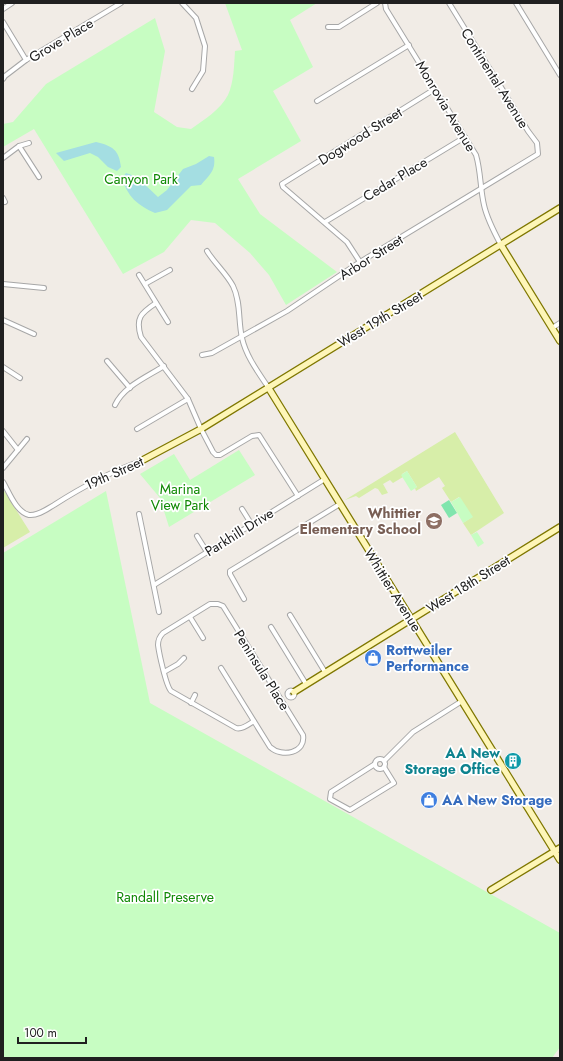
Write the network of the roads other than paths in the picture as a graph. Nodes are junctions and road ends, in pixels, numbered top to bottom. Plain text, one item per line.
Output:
1 (12, 3) edge
2 (121, 3) edge
3 (182, 3) edge
4 (385, 3) edge
5 (449, 3) edge
6 (516, 3) edge
7 (376, 4) edge
8 (3, 9) edge
9 (3, 22) edge
10 (328, 27) dead end
11 (409, 45) junction
12 (26, 60) junction
13 (560, 75) edge
14 (3, 79) edge
15 (192, 89) dead end
16 (435, 89) junction
17 (317, 101) dead end
18 (465, 137) junction
19 (29, 143) dead end
20 (19, 146) junction
21 (538, 154) joint
22 (3, 158) edge
23 (39, 177) dead end
24 (482, 188) junction
25 (560, 208) edge
26 (325, 222) junction
27 (501, 245) junction
28 (207, 251) dead end
29 (360, 262) junction
30 (170, 270) dead end
31 (139, 275) dead end
32 (3, 284) edge
33 (145, 284) junction
34 (44, 288) dead end
35 (156, 303) junction
36 (3, 320) edge
37 (168, 322) dead end
38 (560, 323) edge
39 (552, 328) junction
40 (34, 334) dead end
41 (242, 336) junction
42 (560, 341) edge
43 (202, 355) dead end
44 (107, 361) dead end
45 (164, 366) junction
46 (3, 367) edge
47 (20, 378) dead end
48 (268, 387) junction
49 (130, 388) junction
50 (188, 400) junction
51 (115, 405) dead end
52 (201, 428) junction
53 (137, 429) dead end
54 (3, 431) edge
55 (27, 439) dead end
56 (18, 450) junction
57 (141, 461) joint
58 (3, 468) edge
59 (325, 479) junction
60 (3, 482) edge
61 (298, 496) junction
62 (340, 504) junction
63 (242, 509) dead end
64 (139, 514) dead end
65 (252, 525) junction
66 (560, 527) edge
67 (198, 536) dead end
68 (207, 552) junction
69 (154, 586) junction
70 (244, 599) dead end
71 (159, 612) dead end
72 (290, 614) dead end
73 (190, 617) junction
74 (411, 619) junction
75 (271, 627) dead end
76 (204, 638) dead end
77 (184, 658) dead end
78 (221, 668) dead end
79 (164, 672) junction
80 (325, 672) junction
81 (306, 684) junction
82 (291, 692) junction
83 (195, 695) dead end
84 (279, 696) junction
85 (462, 701) junction
86 (191, 703) junction
87 (283, 703) junction
88 (254, 721) junction
89 (384, 761) junction
90 (375, 764) junction
91 (384, 767) junction
92 (557, 850) edge
93 (560, 860) edge
94 (491, 890) dead end

1 - 8 street
2 - 12 street, Grove Place
3 - 15 street
4 - 11 street, Monrovia Avenue
5 - 21 street, Continental Avenue
6 - 13 street
7 - 10 street
9 - 12 street
11 - 16 street, Monrovia Avenue
11 - 17 street
12 - 14 street, Grove Place
16 - 18 street, Monrovia Avenue
16 - 26 street, Dogwood Street
18 - 24 street, Monrovia Avenue
18 - 26 street, Cedar Place
19 - 20 street
20 - 22 street
20 - 23 street
21 - 24 street, Arbor Street
24 - 27 street, Monrovia Avenue
24 - 29 street, Arbor Street
25 - 27 street, West 19th Street
26 - 29 street
27 - 39 street, Monrovia Avenue
27 - 48 street, West 19th Street
28 - 41 street, Whittier Avenue
29 - 41 street, Arbor Street
30 - 33 street
31 - 33 street
32 - 34 street
33 - 35 street
35 - 37 street
35 - 45 street
36 - 40 street
38 - 39 street
39 - 42 street, Monrovia Avenue
41 - 43 street, Arbor Street
41 - 48 street, Whittier Avenue
44 - 49 street
45 - 49 street
45 - 50 street
46 - 47 street
48 - 52 street, West 19th Street
48 - 59 street, Whittier Avenue
49 - 51 street
50 - 52 street
50 - 53 street
52 - 57 street, 19th Street
52 - 61 street
54 - 56 street
55 - 56 street
56 - 58 street
57 - 60 street, 19th Street
59 - 61 street, Parkhill Drive
59 - 62 street, Whittier Avenue
61 - 65 street, Parkhill Drive
62 - 70 street
62 - 74 street, Whittier Avenue
63 - 65 street
64 - 69 street
65 - 68 street, Parkhill Drive
66 - 74 street, West 18th Street
67 - 68 street
68 - 69 street, Parkhill Drive
69 - 71 street
72 - 80 street
73 - 76 street
73 - 79 street
73 - 84 street, Peninsula Place
74 - 80 street, West 18th Street
74 - 85 street, Whittier Avenue
75 - 81 street
77 - 79 street
78 - 88 street
79 - 86 street
80 - 81 street, West 18th Street
81 - 82 street, West 18th Street
82 - 84 street, West 18th Street
82 - 87 street, West 18th Street
83 - 86 street
84 - 87 street, Peninsula Place
85 - 89 street
85 - 92 street, Whittier Avenue
86 - 88 street
87 - 88 street, Peninsula Place
89 - 90 street
89 - 91 street
90 - 91 street
90 - 91 street
92 - 93 street, Whittier Avenue
92 - 94 street

